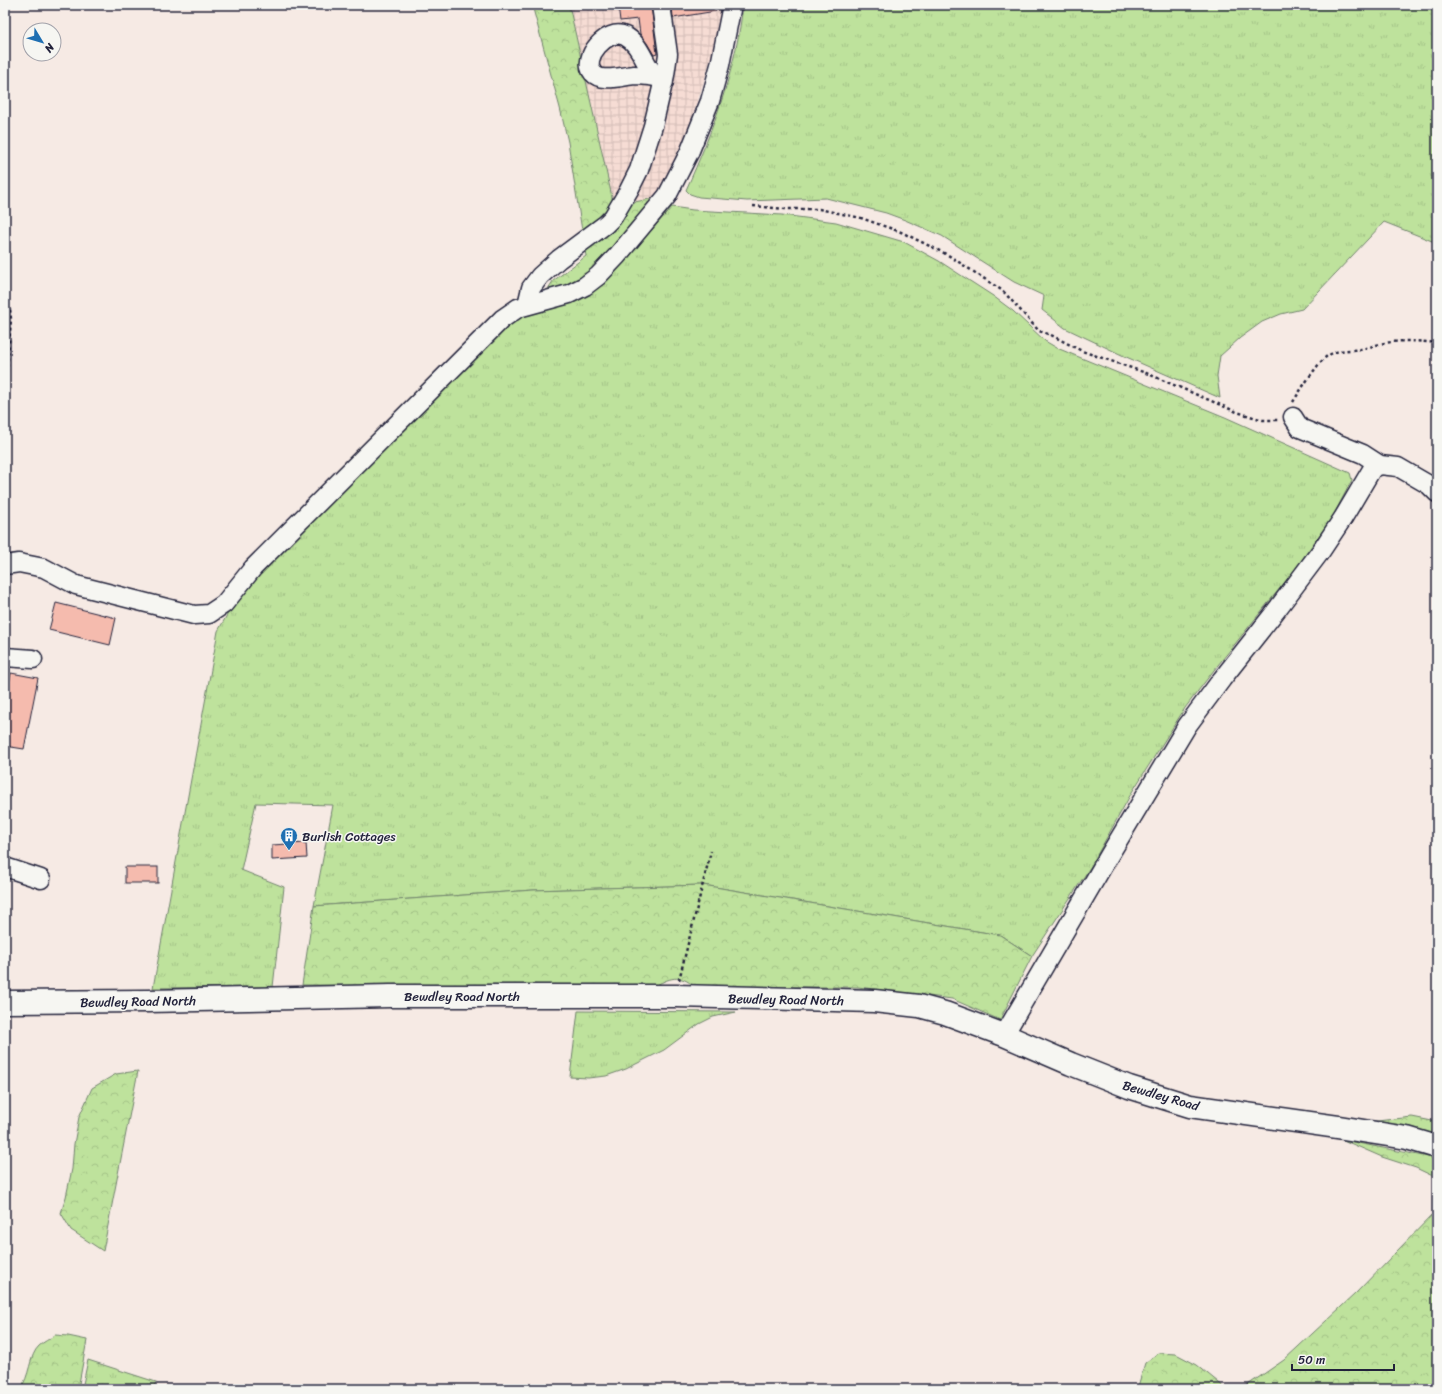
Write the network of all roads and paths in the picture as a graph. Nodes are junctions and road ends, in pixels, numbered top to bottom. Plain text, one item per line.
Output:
1 (661, 5) edge
2 (732, 5) edge
3 (753, 206) dead end
4 (527, 305) junction
5 (5, 311) edge
6 (1437, 344) edge
7 (5, 395) edge
8 (1293, 417) junction
9 (1380, 465) junction
10 (1437, 493) edge
11 (5, 565) edge
12 (5, 657) edge
13 (33, 658) dead end
14 (711, 851) dead end
15 (5, 867) edge
16 (41, 879) dead end
17 (676, 996) junction
18 (5, 1002) edge
19 (919, 1006) joint
20 (1004, 1035) junction
21 (1437, 1147) edge

1 - 4 street
2 - 4 street
3 - 8 path
4 - 11 street
5 - 7 path
6 - 8 path
8 - 9 street
9 - 10 street
9 - 20 street
12 - 13 street
14 - 17 path
15 - 16 street
17 - 18 main road, Bewdley Road North
17 - 19 main road, Bewdley Road North
19 - 20 main road, Bewdley Road
20 - 21 main road, Bewdley Road

